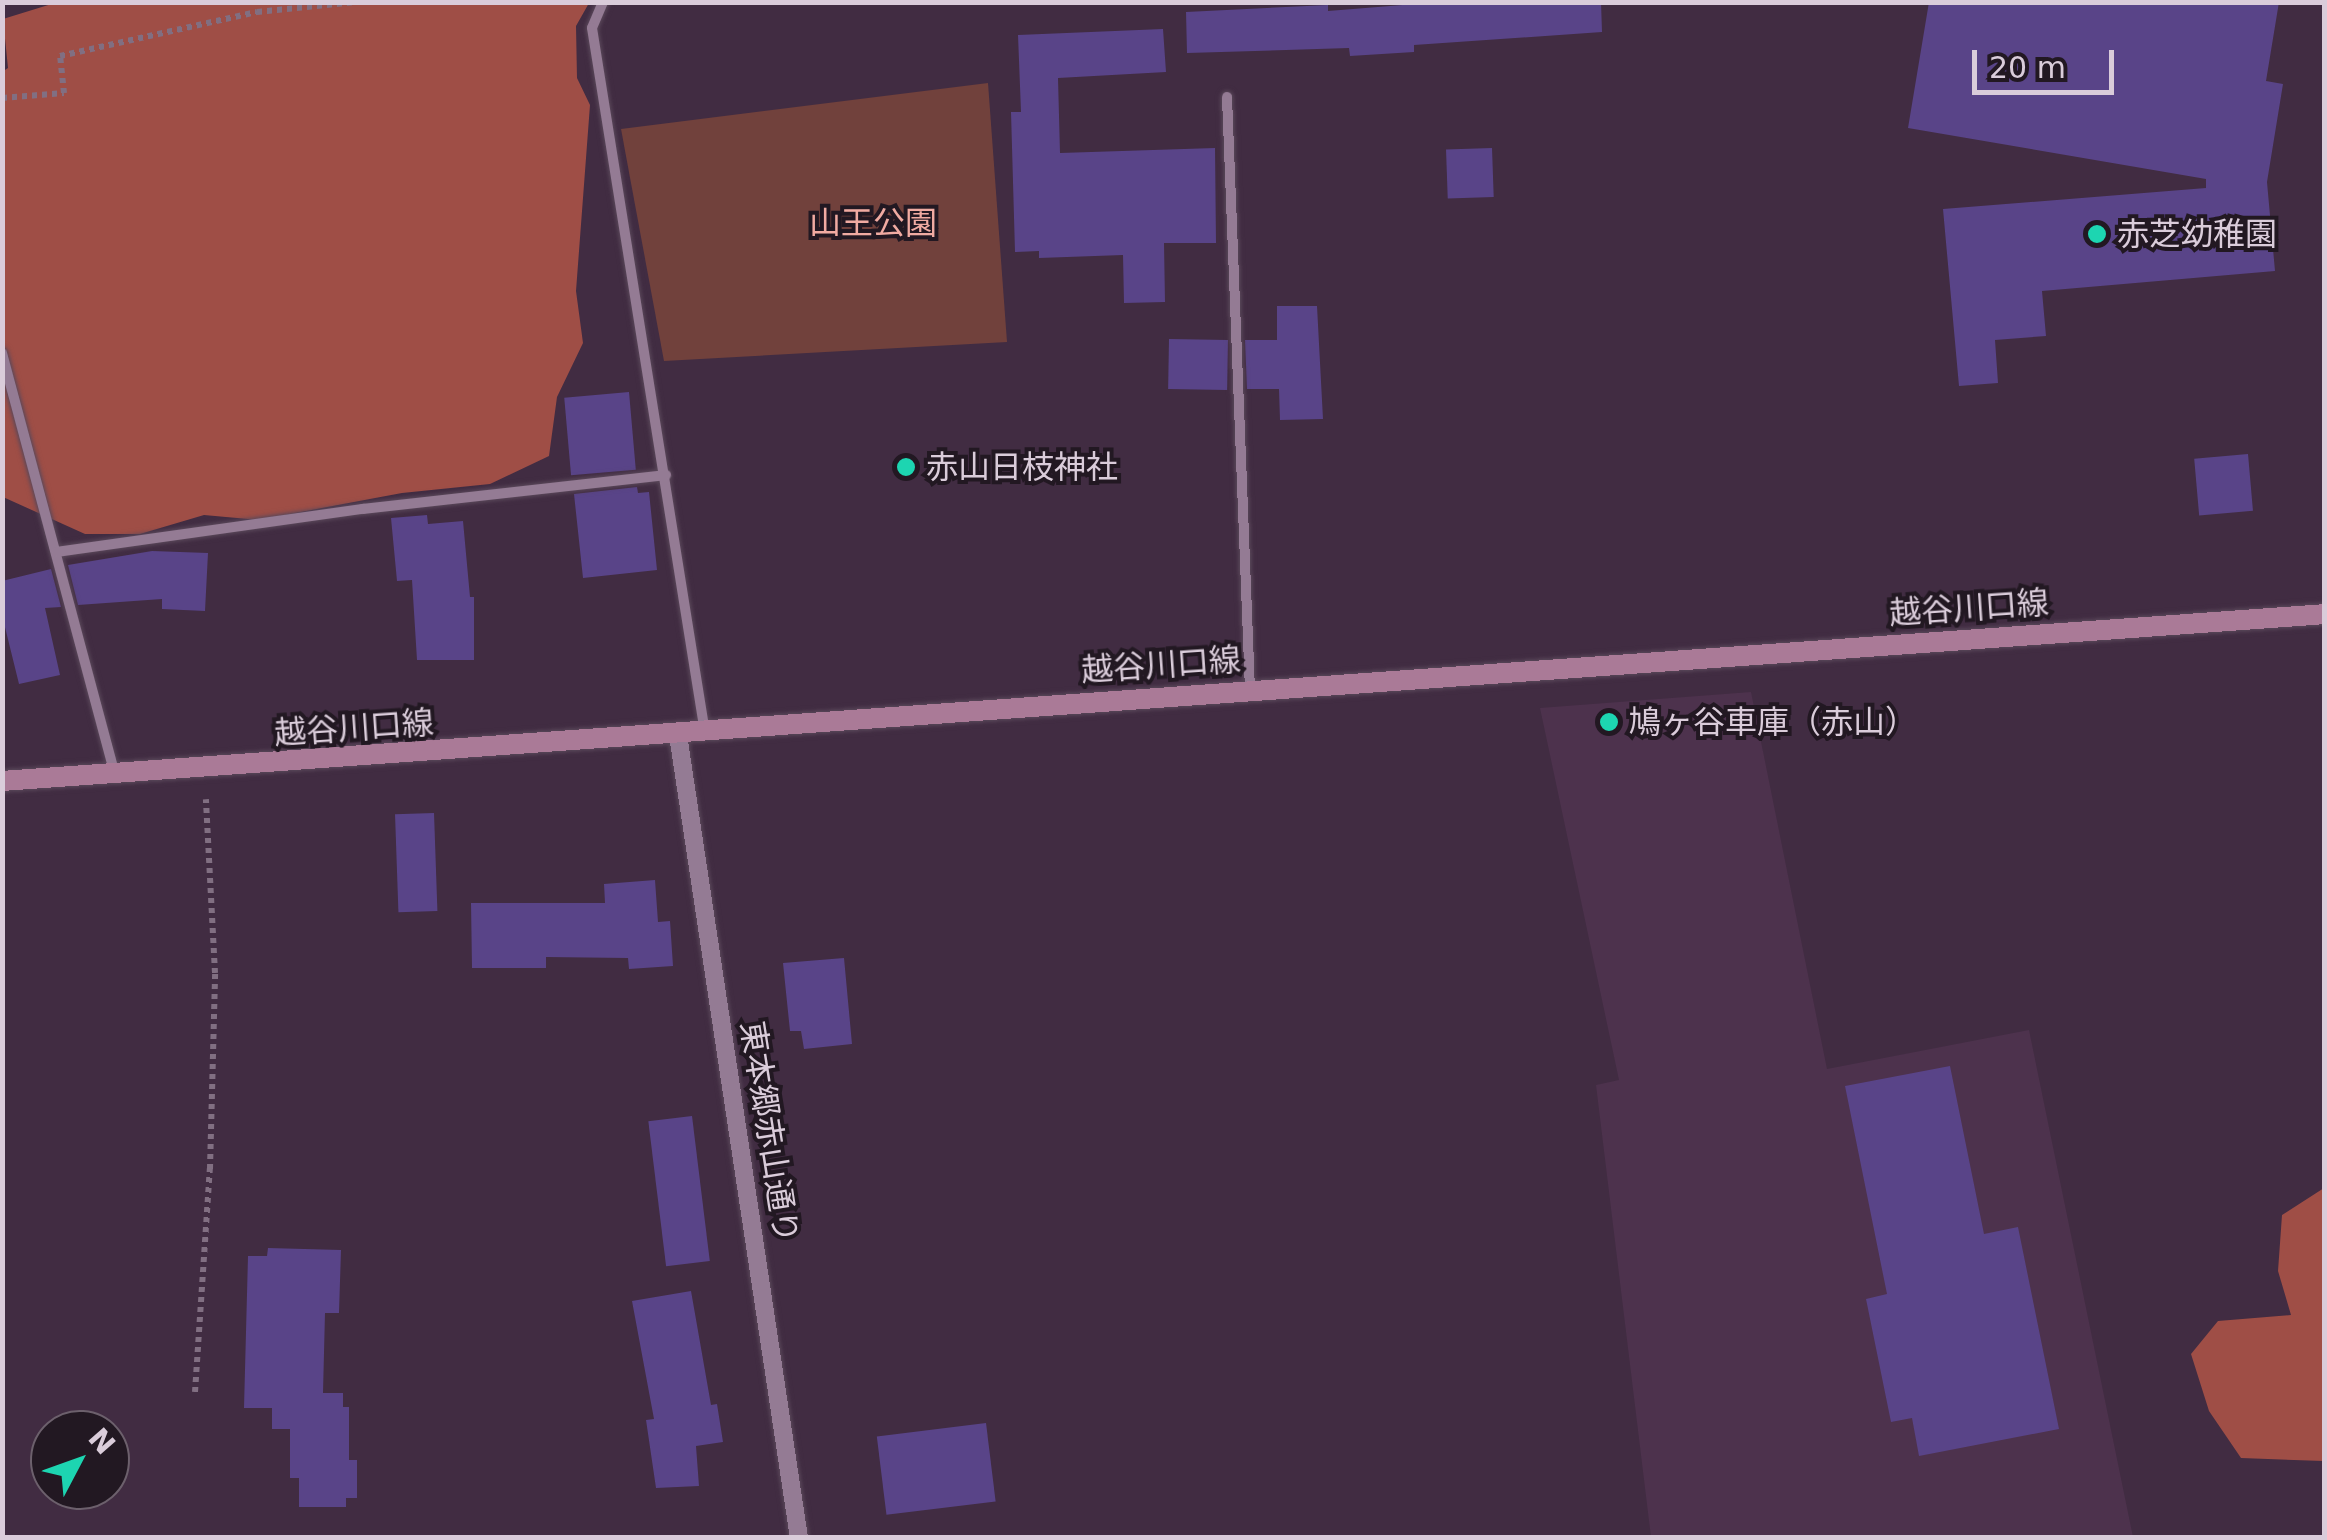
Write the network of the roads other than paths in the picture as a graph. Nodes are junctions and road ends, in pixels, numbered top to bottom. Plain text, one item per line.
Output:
1 (603, 2) edge
2 (1227, 96) dead end
3 (2, 352) edge
4 (666, 475) junction
5 (56, 552) junction
6 (2324, 614) edge
7 (1250, 689) junction
8 (705, 734) junction
9 (678, 735) junction
10 (114, 774) junction
11 (2, 781) edge
12 (800, 1538) edge

1 - 4 street
2 - 7 street
3 - 5 street
4 - 5 street
4 - 8 street
5 - 10 street
6 - 7 main road, 越谷川口線
7 - 8 main road, 越谷川口線
8 - 9 main road, 越谷川口線
9 - 10 main road, 越谷川口線
9 - 12 street, 東本郷赤山通り
10 - 11 main road, 越谷川口線

